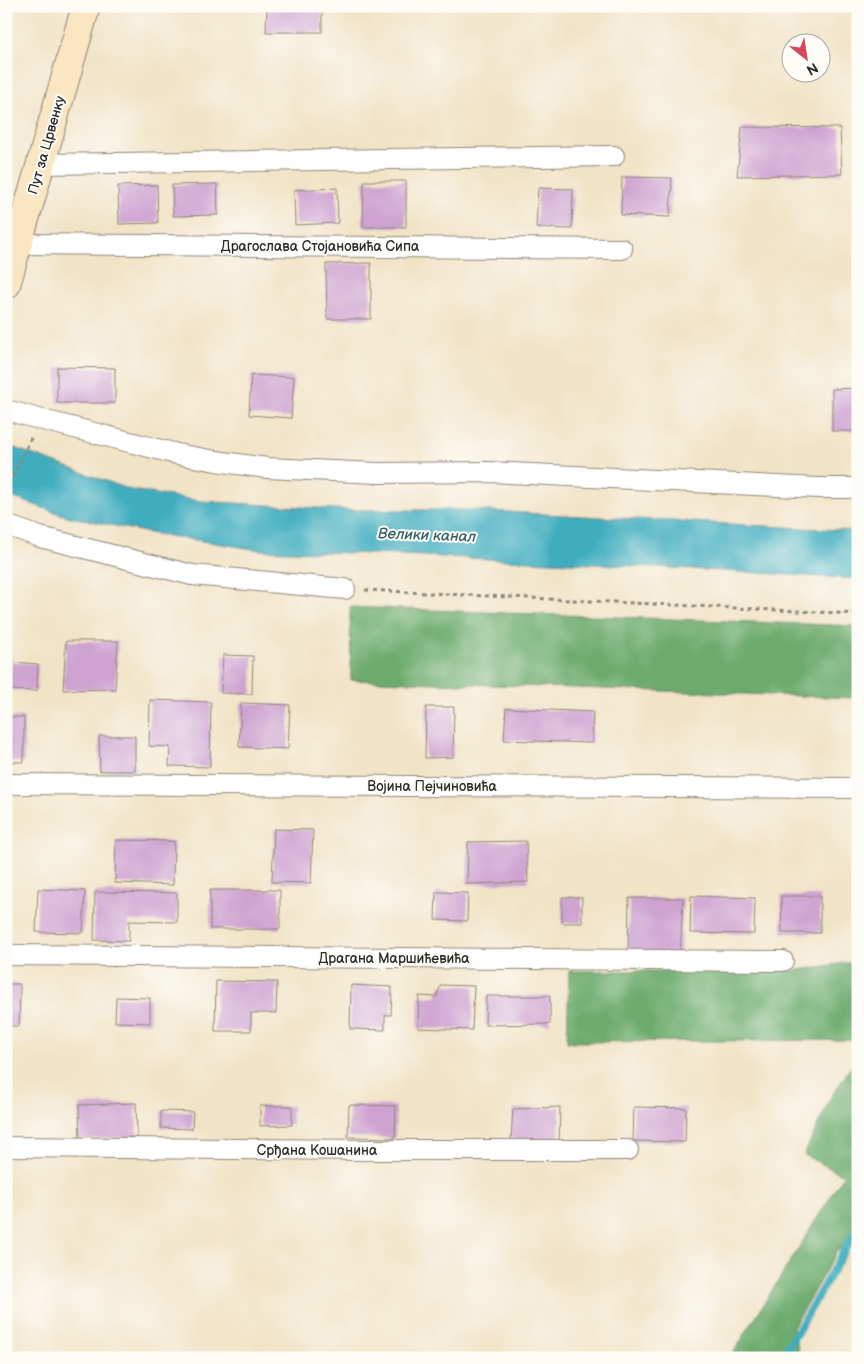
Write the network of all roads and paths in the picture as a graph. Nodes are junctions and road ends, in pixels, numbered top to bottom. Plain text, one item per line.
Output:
1 (86, 6) edge
2 (614, 156) dead end
3 (41, 164) junction
4 (18, 244) junction
5 (622, 248) dead end
6 (6, 285) edge
7 (6, 410) edge
8 (31, 438) dead end
9 (858, 488) edge
10 (6, 492) edge
11 (6, 525) edge
12 (344, 589) joint
13 (858, 614) edge
14 (6, 784) edge
15 (858, 788) edge
16 (6, 955) edge
17 (783, 961) dead end
18 (6, 1147) edge
19 (628, 1150) dead end

1 - 3 street, Пут за Црвенку
2 - 3 street
3 - 4 street, Пут за Црвенку
4 - 5 street, Драгослава Стојановића Сипа
4 - 6 street, Пут за Црвенку
7 - 9 street
8 - 10 path
11 - 12 street
12 - 13 path
14 - 15 street, Војина Пејчиновића
16 - 17 street, Драгана Маршићевића
18 - 19 street, Срђана Кошанина

